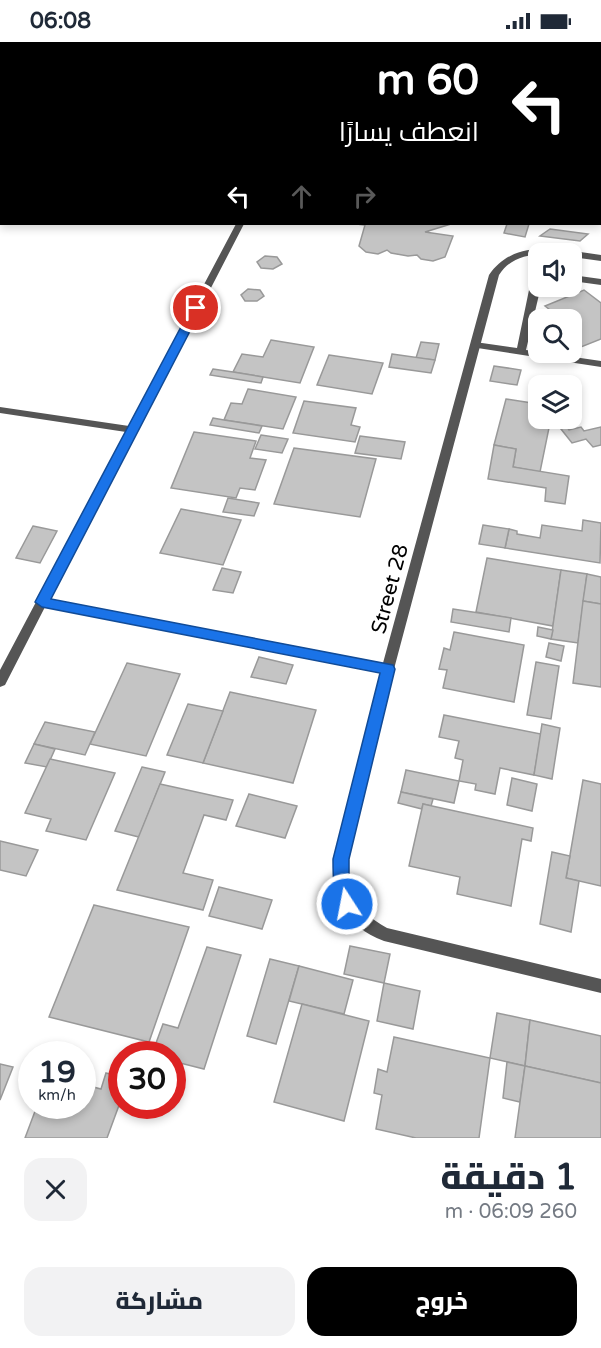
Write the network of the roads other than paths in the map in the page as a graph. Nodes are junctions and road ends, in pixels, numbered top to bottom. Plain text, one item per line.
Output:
1 (237, 225) edge
2 (528, 253) edge
3 (582, 255) edge
4 (601, 258) edge
5 (582, 279) edge
6 (601, 282) edge
7 (533, 297) edge
8 (475, 345) junction
9 (521, 352) junction
10 (601, 364) edge
11 (0, 410) edge
12 (133, 430) junction
13 (42, 602) junction
14 (388, 669) junction
15 (0, 682) edge
16 (601, 986) edge

1 - 12 street
2 - 8 street, Street 28
3 - 4 street
5 - 6 street
7 - 9 street
8 - 9 street
8 - 14 street, Street 28
9 - 10 street
11 - 12 street
12 - 13 street
13 - 14 street
13 - 15 street
14 - 16 street, Street 28

